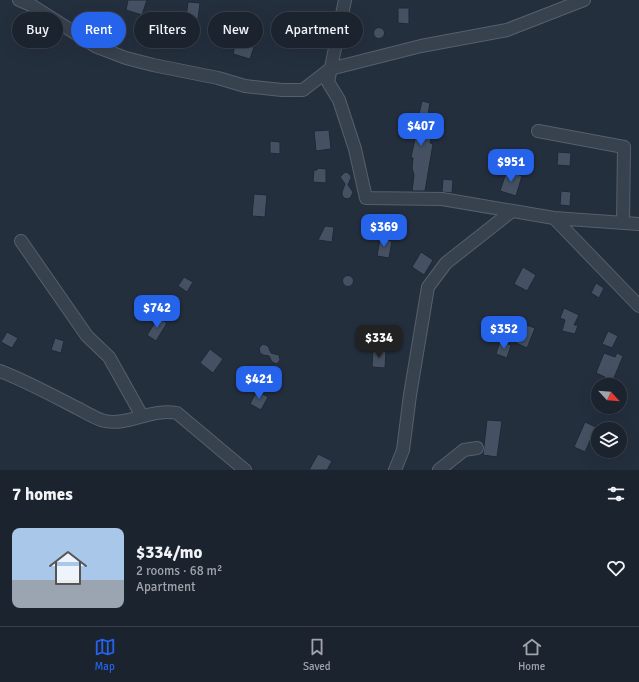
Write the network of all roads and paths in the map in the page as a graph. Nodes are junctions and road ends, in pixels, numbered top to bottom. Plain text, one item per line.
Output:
1 (19, 0) edge
2 (345, 0) edge
3 (584, 0) edge
4 (330, 69) junction
5 (538, 130) dead end
6 (512, 211) junction
7 (554, 218) junction
8 (622, 223) junction
9 (639, 224) edge
10 (21, 241) dead end
11 (639, 306) edge
12 (0, 371) edge
13 (142, 416) junction
14 (477, 448) dead end
15 (245, 470) edge
16 (399, 470) edge
17 (439, 470) edge

1 - 4 street
2 - 4 street
3 - 4 street
4 - 6 street
5 - 8 street
6 - 7 street
6 - 16 street
7 - 8 street
7 - 11 street
8 - 9 street
10 - 13 street
12 - 13 street
13 - 15 street
14 - 17 street

